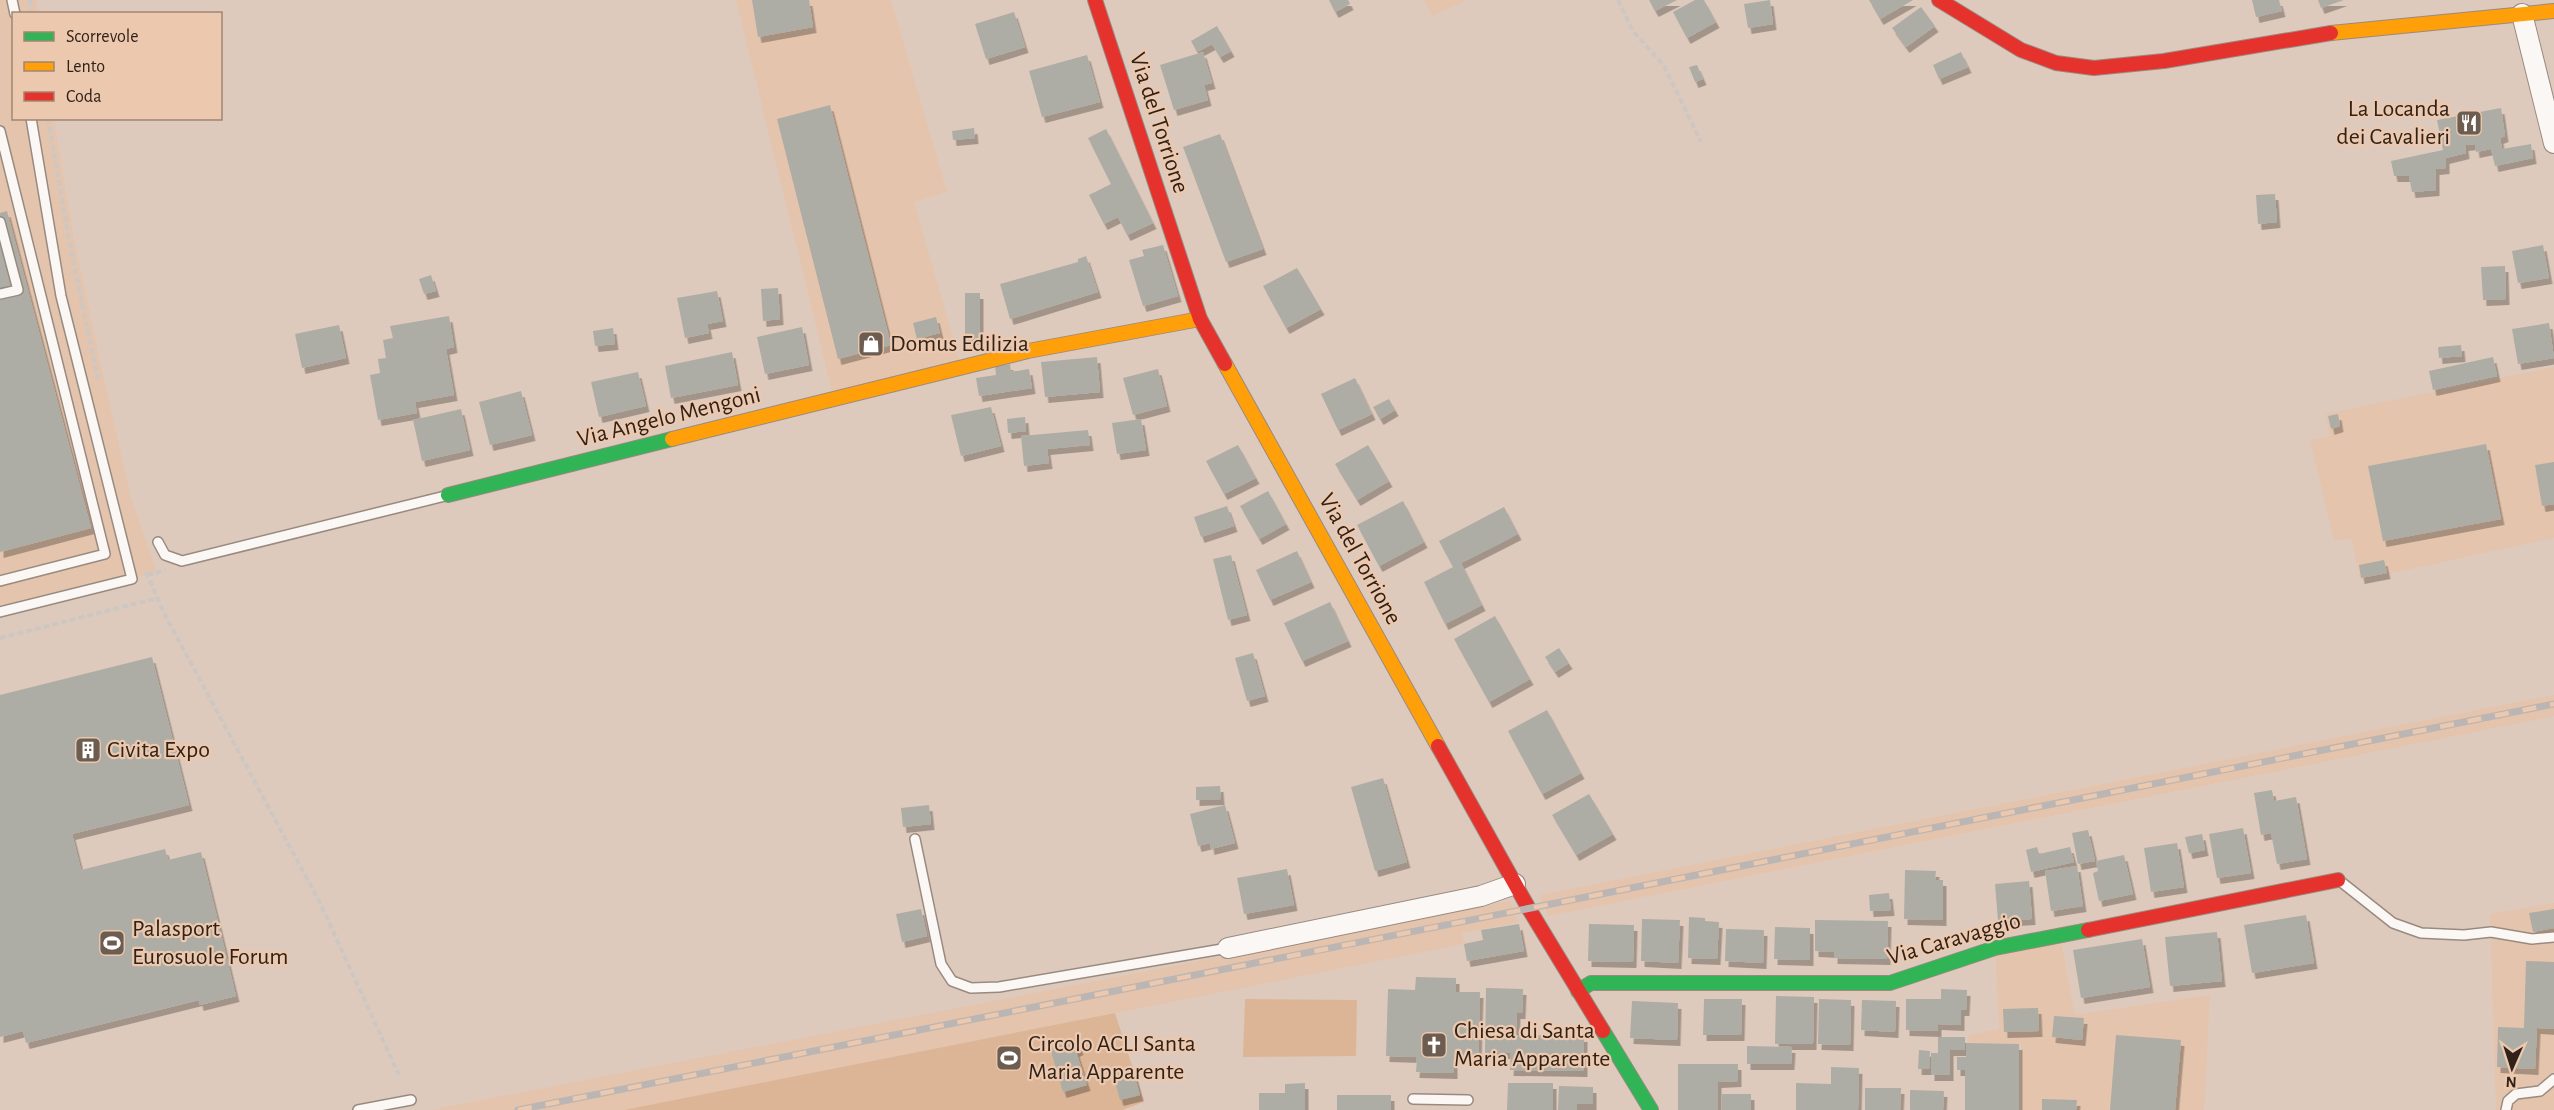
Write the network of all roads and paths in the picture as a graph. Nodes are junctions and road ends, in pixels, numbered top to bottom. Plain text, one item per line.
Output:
1 (1095, 0) edge
2 (1618, 0) edge
3 (1939, 0) edge
4 (2554, 11) edge
5 (2522, 14) junction
6 (31, 120) edge
7 (48, 120) edge
8 (0, 131) edge
9 (1701, 142) dead end
10 (2554, 143) edge
11 (0, 222) edge
12 (0, 294) edge
13 (1200, 319) junction
14 (99, 385) dead end
15 (448, 495) joint
16 (158, 542) dead end
17 (144, 564) dead end
18 (0, 581) edge
19 (158, 598) junction
20 (1, 609) edge
21 (0, 638) edge
22 (915, 838) dead end
23 (2338, 880) joint
24 (1515, 884) junction
25 (2554, 937) edge
26 (1228, 948) joint
27 (1578, 991) junction
28 (399, 1075) dead end
29 (2554, 1079) edge
30 (1413, 1099) dead end
31 (1440, 1099) junction
32 (411, 1100) dead end
33 (1468, 1100) dead end
34 (358, 1110) edge
35 (1440, 1110) edge
36 (1651, 1110) edge
37 (2506, 1110) edge

1 - 13 street, Via del Torrione
2 - 9 path
3 - 5 street
4 - 5 street
5 - 10 street
6 - 20 lane
7 - 14 path
8 - 18 lane
11 - 12 lane
13 - 15 street, Via Angelo Mengoni
13 - 24 street, Via del Torrione
15 - 16 lane, Via Angelo Mengoni
17 - 19 path
19 - 21 path
19 - 28 path
22 - 26 lane
23 - 25 lane
23 - 27 street, Via Caravaggio
24 - 26 street
24 - 27 street, Via del Torrione
27 - 36 street, Via del Torrione
29 - 37 lane
30 - 31 lane
31 - 33 lane
31 - 35 lane
32 - 34 lane

